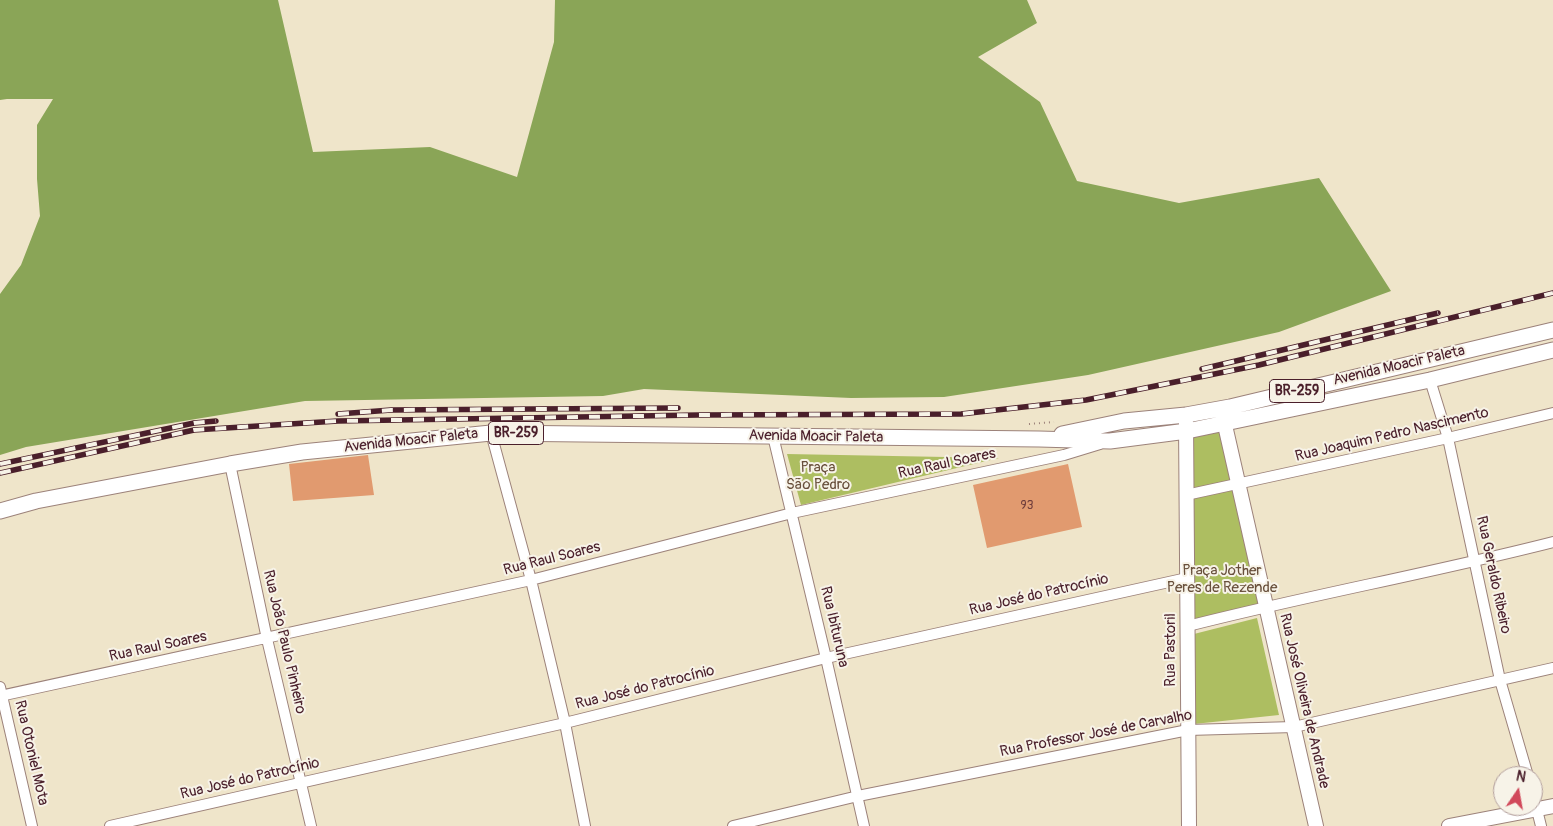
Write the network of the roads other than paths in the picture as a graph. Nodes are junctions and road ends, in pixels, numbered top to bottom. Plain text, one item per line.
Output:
1 (1553, 330) edge
2 (1553, 350) edge
3 (1430, 380) junction
4 (1553, 413) edge
5 (1186, 415) junction
6 (1223, 416) junction
7 (1187, 431) junction
8 (491, 433) junction
9 (772, 436) junction
10 (1448, 438) junction
11 (1039, 439) junction
12 (1110, 441) junction
13 (230, 464) junction
14 (1238, 485) junction
15 (1186, 495) junction
16 (0, 511) edge
17 (792, 513) junction
18 (1553, 542) edge
19 (1474, 562) junction
20 (1187, 578) junction
21 (531, 580) junction
22 (1266, 606) junction
23 (1188, 626) junction
24 (267, 639) junction
25 (826, 658) junction
26 (1553, 668) edge
27 (1500, 680) junction
28 (1, 693) edge
29 (565, 723) junction
30 (1294, 727) junction
31 (1188, 730) junction
32 (1525, 766) edge
33 (301, 783) junction
34 (858, 796) junction
35 (1505, 816) edge
36 (32, 826) edge
37 (110, 826) edge
38 (310, 826) edge
39 (585, 826) edge
40 (734, 826) edge
41 (864, 826) edge
42 (1189, 826) edge
43 (1316, 826) edge
44 (1449, 826) edge

1 - 6 main road, Avenida Moacir Paleta / BR-259
2 - 3 main road, Avenida Moacir Paleta / BR-259
3 - 6 main road, Avenida Moacir Paleta / BR-259
3 - 10 street, Rua Geraldo Ribeiro
4 - 10 street, Rua Joaquim Pedro Nascimento
5 - 6 main road, Avenida Moacir Paleta / BR-259
5 - 7 street, Rua Pastoril
5 - 11 main road, Avenida Moacir Paleta / BR-259
6 - 7 main road, Avenida Moacir Paleta / BR-259
6 - 14 street, Rua José Oliveira de Andrade
7 - 12 main road, Avenida Moacir Paleta / BR-259
7 - 15 street, Rua Pastoril
8 - 9 main road, Avenida Moacir Paleta / BR-259
8 - 13 main road, Avenida Moacir Paleta / BR-259
8 - 21 street
9 - 11 main road, Avenida Moacir Paleta / BR-259
9 - 17 street, Rua Ibituruna
10 - 14 street, Rua Joaquim Pedro Nascimento
10 - 19 street, Rua Geraldo Ribeiro
11 - 12 main road, Avenida Moacir Paleta / BR-259
12 - 17 street, Rua Raul Soares
13 - 16 main road, Avenida Moacir Paleta / BR-259
13 - 24 street, Rua João Paulo Pinheiro
14 - 15 street, Rua Joaquim Pedro Nascimento
14 - 22 street, Rua José Oliveira de Andrade
15 - 20 street, Rua Pastoril
17 - 21 street, Rua Raul Soares
17 - 25 street, Rua Ibituruna
18 - 19 street
19 - 22 street
19 - 27 street, Rua Geraldo Ribeiro
20 - 23 street, Rua Pastoril
20 - 25 street, Rua José do Patrocínio
21 - 24 street, Rua Raul Soares
21 - 29 street
22 - 23 street
22 - 30 street, Rua José Oliveira de Andrade
23 - 31 street, Rua Pastoril
24 - 28 street, Rua Raul Soares
24 - 33 street, Rua João Paulo Pinheiro
25 - 29 street, Rua José do Patrocínio
25 - 34 street, Rua Ibituruna
26 - 27 street, Rua Professor José de Carvalho
27 - 30 street, Rua Professor José de Carvalho
27 - 32 street, Rua Geraldo Ribeiro
28 - 36 street, Rua Otoniel Mota
29 - 33 street, Rua José do Patrocínio
29 - 39 street
30 - 31 street, Rua Professor José de Carvalho
30 - 43 street, Rua José Oliveira de Andrade
31 - 34 street, Rua Professor José de Carvalho
31 - 42 street, Rua Pastoril
33 - 37 street, Rua José do Patrocínio
33 - 38 street, Rua João Paulo Pinheiro
34 - 40 street, Rua Professor José de Carvalho
34 - 41 street, Rua Ibituruna
35 - 44 street

